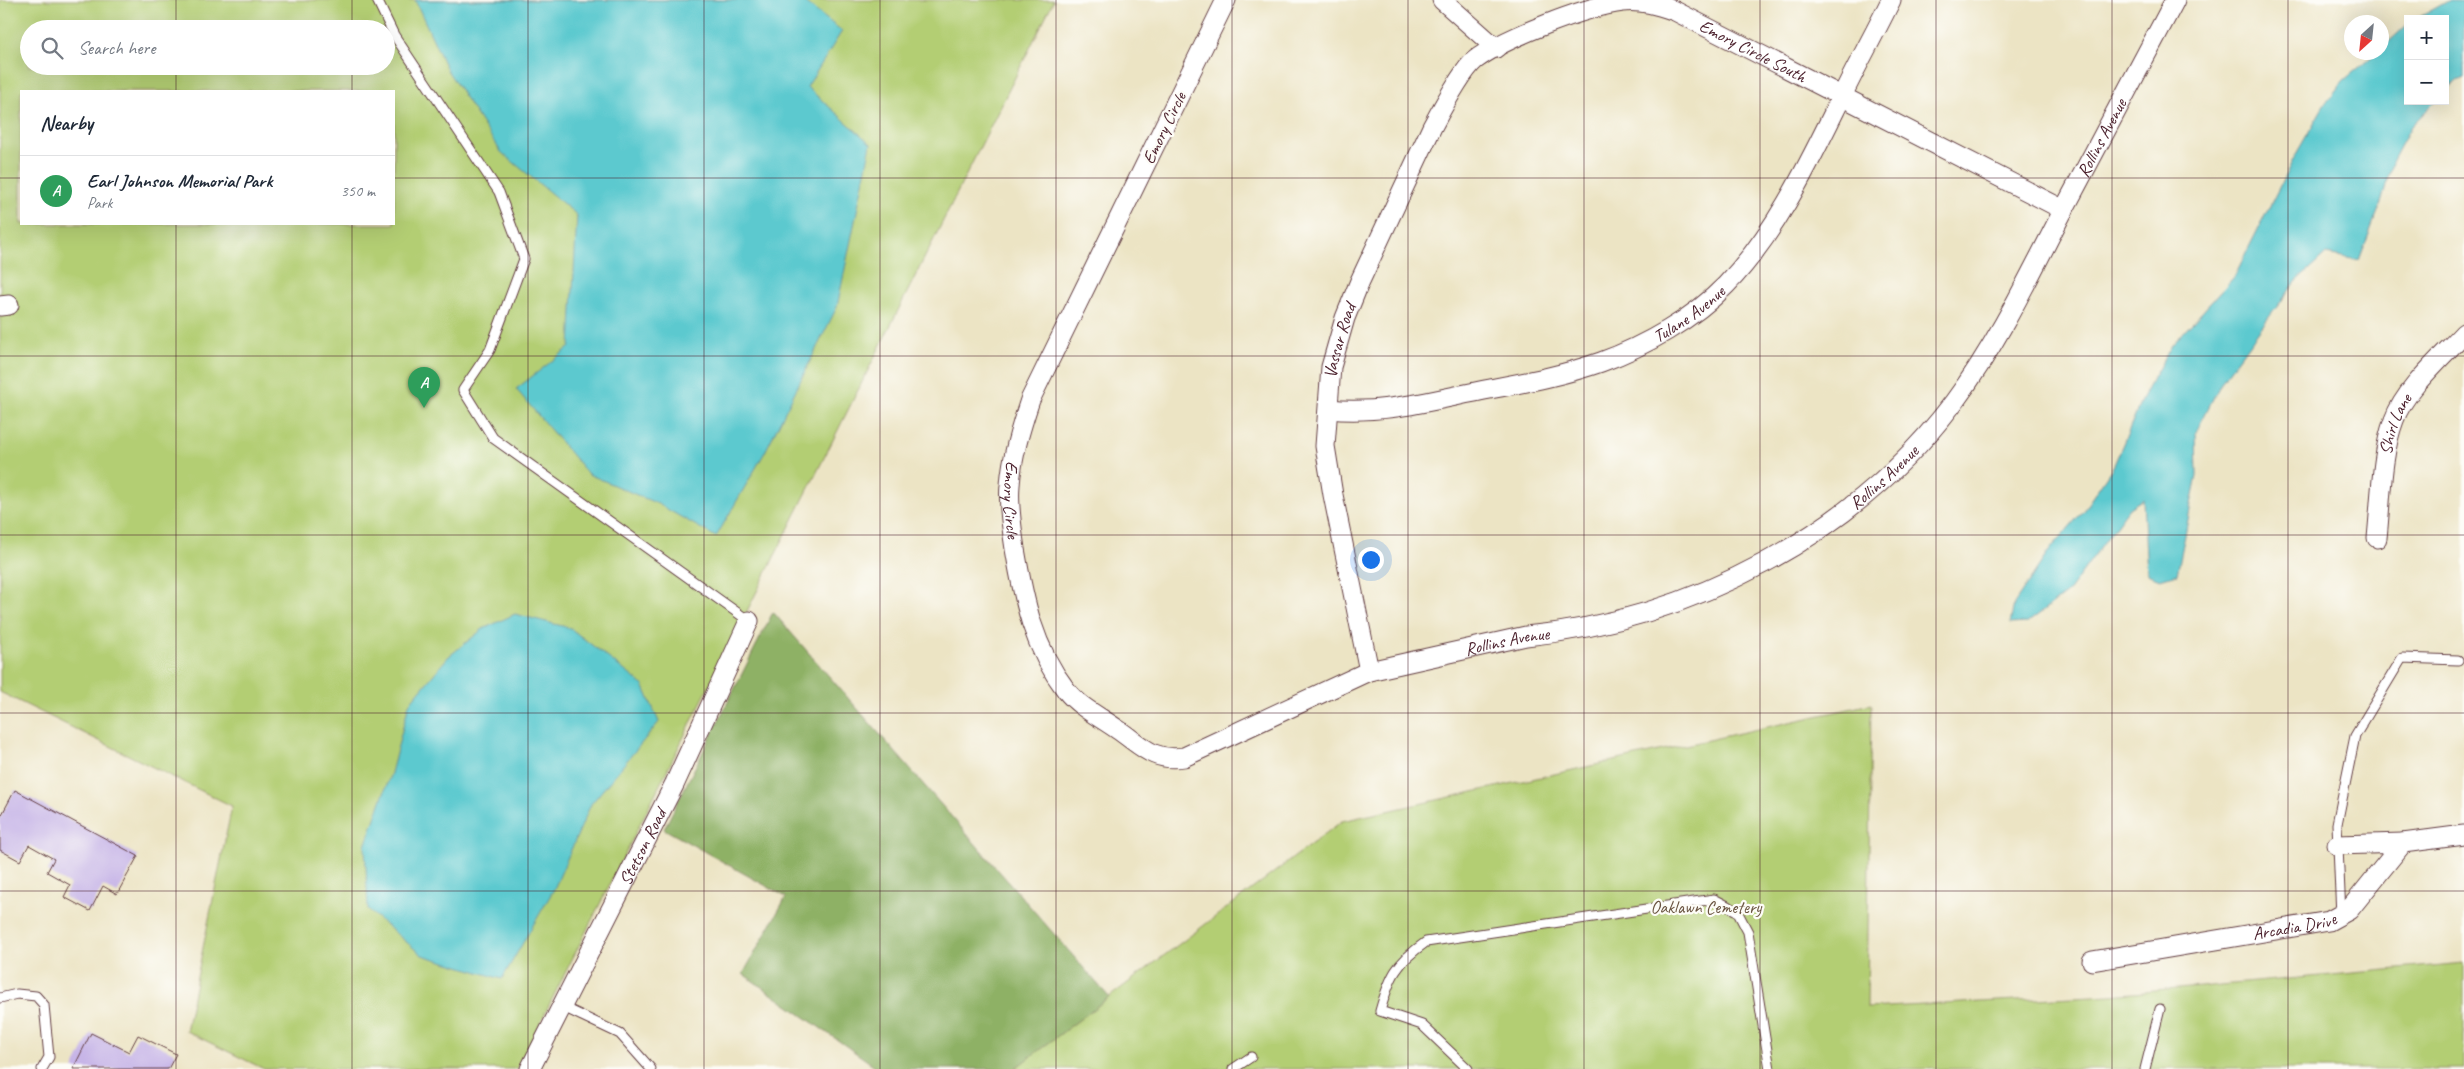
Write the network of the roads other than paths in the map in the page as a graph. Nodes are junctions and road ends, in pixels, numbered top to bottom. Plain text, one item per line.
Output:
1 (377, 0) edge
2 (1226, 0) edge
3 (1442, 0) edge
4 (1892, 0) edge
5 (2175, 0) edge
6 (387, 20) edge
7 (395, 36) edge
8 (1496, 48) junction
9 (1842, 95) junction
10 (2064, 210) junction
11 (2464, 333) edge
12 (1329, 409) junction
13 (2377, 538) dead end
14 (749, 621) joint
15 (2458, 660) dead end
16 (1369, 671) junction
17 (2464, 835) edge
18 (2403, 843) junction
19 (2338, 845) junction
20 (2341, 916) junction
21 (2092, 961) dead end
22 (0, 998) edge
23 (561, 1006) junction
24 (2160, 1009) dead end
25 (1250, 1057) dead end
26 (42, 1069) edge
27 (530, 1069) edge
28 (650, 1069) edge
29 (1233, 1069) edge
30 (1468, 1069) edge
31 (1770, 1069) edge
32 (2145, 1069) edge

1 - 6 lane
2 - 16 street, Emory Circle
3 - 8 street
4 - 9 street, Tulane Avenue
5 - 10 street, Rollins Avenue
7 - 14 lane
8 - 9 street, Emory Circle South
8 - 12 street, Vassar Road
9 - 10 street, Emory Circle South
9 - 12 street, Tulane Avenue
10 - 16 street, Rollins Avenue
11 - 13 street, Shirl Lane
12 - 16 street, Vassar Road
14 - 23 street, Stetson Road
15 - 19 lane
17 - 18 street
18 - 19 street
18 - 20 street, Arcadia Drive
19 - 20 lane
20 - 21 street, Arcadia Drive
22 - 26 lane
23 - 27 street, Stetson Road
23 - 28 lane
24 - 32 lane
25 - 29 lane
30 - 31 lane

